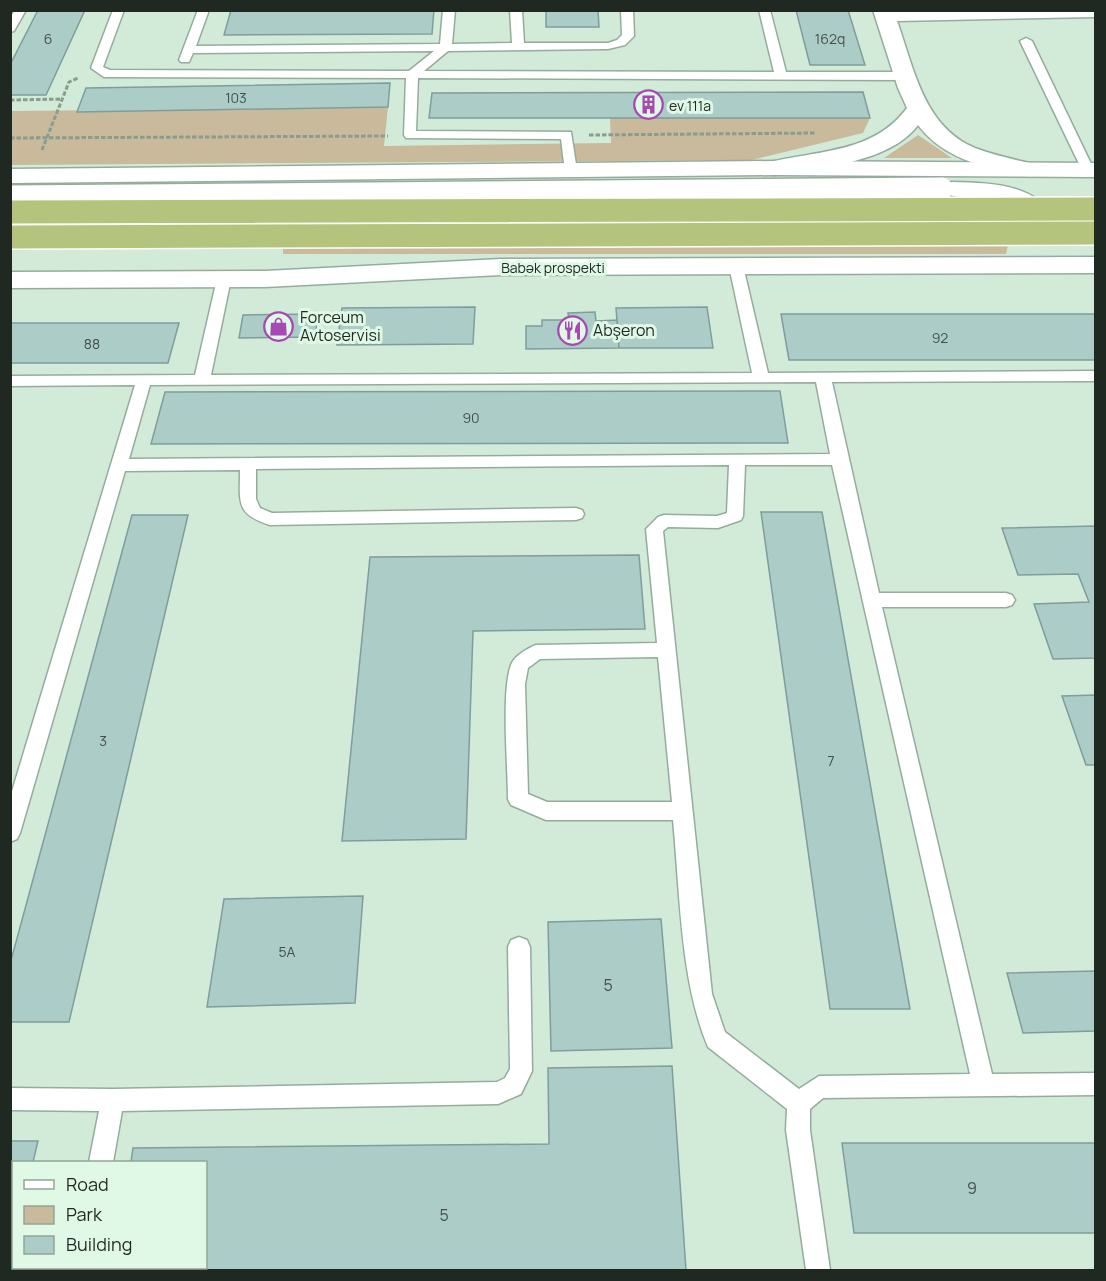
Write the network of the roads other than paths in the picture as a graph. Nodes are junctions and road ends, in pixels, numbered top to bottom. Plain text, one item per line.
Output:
1 (21, 10) edge
2 (119, 10) edge
3 (204, 10) edge
4 (448, 10) edge
5 (516, 10) edge
6 (627, 10) edge
7 (764, 10) edge
8 (1095, 11) edge
9 (884, 13) edge
10 (10, 29) edge
11 (1026, 41) dead end
12 (518, 46) junction
13 (446, 47) junction
14 (189, 50) junction
15 (180, 73) junction
16 (412, 75) junction
17 (781, 76) junction
18 (905, 76) junction
19 (918, 109) junction
20 (774, 168) junction
21 (1030, 170) junction
22 (1092, 170) edge
23 (571, 171) junction
24 (21, 176) edge
25 (10, 197) edge
26 (1095, 209) edge
27 (10, 212) edge
28 (1095, 233) edge
29 (10, 237) edge
30 (10, 260) edge
31 (962, 265) junction
32 (1095, 265) edge
33 (736, 266) junction
34 (501, 267) junction
35 (224, 279) junction
36 (10, 280) edge
37 (1095, 376) edge
38 (761, 377) junction
39 (823, 377) junction
40 (144, 380) junction
41 (201, 380) junction
42 (10, 381) edge
43 (839, 459) junction
44 (737, 460) junction
45 (248, 464) junction
46 (119, 465) junction
47 (576, 514) dead end
48 (873, 600) junction
49 (1006, 600) dead end
50 (667, 650) junction
51 (683, 811) junction
52 (10, 833) edge
53 (519, 947) dead end
54 (983, 1083) junction
55 (1095, 1084) edge
56 (10, 1099) edge
57 (113, 1100) junction
58 (799, 1104) junction
59 (101, 1161) edge
60 (818, 1270) edge

1 - 10 lane
2 - 15 lane
3 - 14 lane
4 - 13 lane
5 - 12 lane
6 - 12 lane
7 - 17 lane
8 - 9 main road
9 - 18 main road
11 - 22 lane
12 - 13 lane
13 - 14 lane
13 - 16 lane
14 - 15 lane
15 - 16 lane
16 - 17 lane
16 - 23 lane
17 - 18 lane
18 - 19 main road
19 - 20 main road
19 - 21 main road
20 - 21 main road
20 - 23 main road
21 - 22 main road
23 - 24 main road
25 - 31 main road, bridge
26 - 27 main road, bridge
28 - 29 main road, Babək prospekti, bridge
30 - 34 main road
31 - 32 main road, Babək prospekti
31 - 33 main road, Babək prospekti
33 - 34 main road, Babək prospekti
33 - 38 lane
34 - 35 main road, Babək prospekti
35 - 36 main road, Babək prospekti
35 - 41 lane
37 - 39 lane
38 - 39 lane
38 - 41 lane
39 - 43 lane
40 - 41 lane
40 - 42 lane
40 - 46 lane
43 - 44 lane
43 - 48 lane
44 - 45 lane
44 - 50 lane
45 - 46 lane
45 - 47 lane
46 - 52 lane
48 - 49 lane
48 - 54 lane
50 - 51 lane
50 - 51 lane
51 - 58 lane
53 - 57 lane
54 - 55 lane
54 - 58 lane
56 - 57 lane
57 - 59 lane
58 - 60 lane

